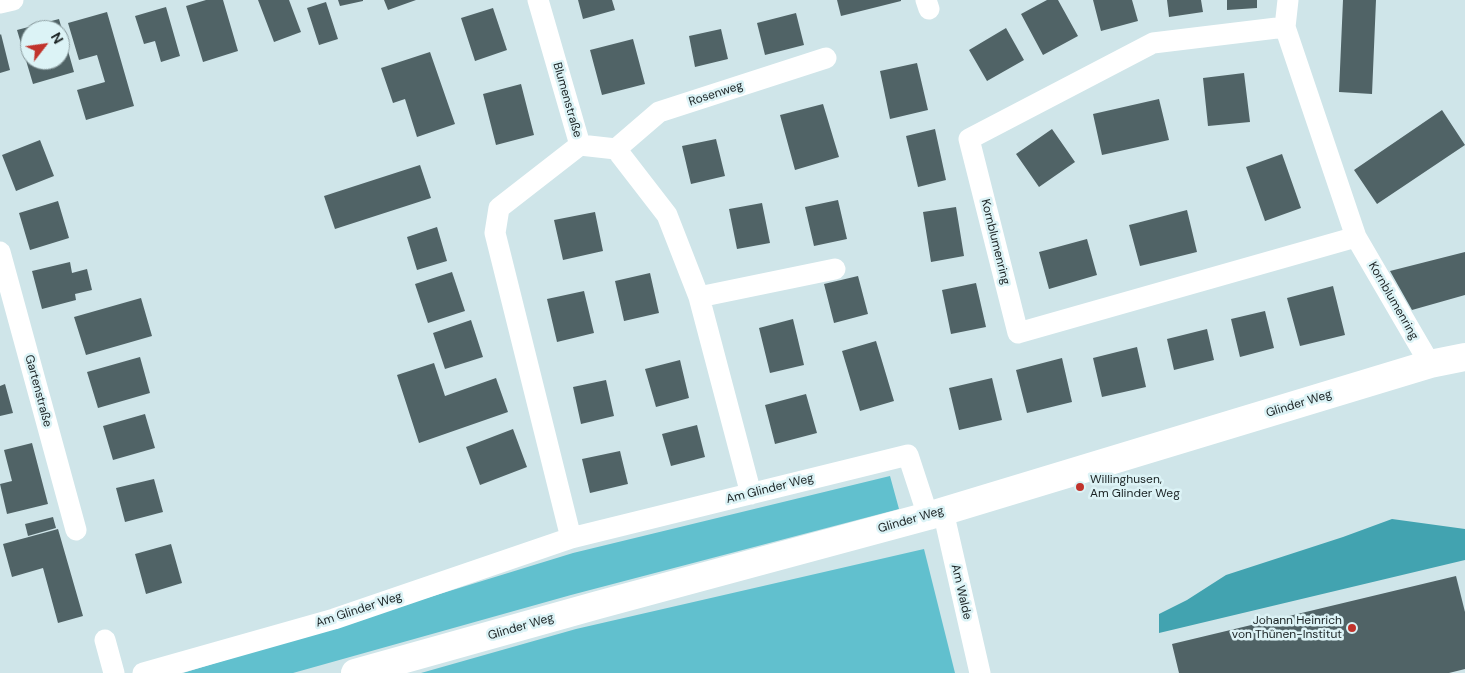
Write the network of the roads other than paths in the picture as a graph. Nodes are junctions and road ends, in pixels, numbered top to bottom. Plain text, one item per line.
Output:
1 (13, 0) edge
2 (538, 0) edge
3 (1288, 0) edge
4 (0, 3) edge
5 (1284, 27) junction
6 (826, 58) dead end
7 (580, 145) junction
8 (616, 149) junction
9 (1356, 237) junction
10 (0, 252) edge
11 (835, 268) dead end
12 (699, 297) junction
13 (1465, 357) edge
14 (1430, 364) junction
15 (751, 494) junction
16 (935, 514) junction
17 (76, 530) dead end
18 (571, 538) junction
19 (105, 640) dead end
20 (114, 673) edge
21 (143, 673) edge
22 (355, 673) edge
23 (980, 673) edge

1 - 4 street
2 - 7 street, Blumenstraße
3 - 5 street, Kornblumenring
5 - 9 street, Kornblumenring
5 - 9 street, Kornblumenring
6 - 8 street, Rosenweg
7 - 8 street, Blumenstraße
7 - 18 street
8 - 12 street
9 - 14 street, Kornblumenring
10 - 17 street, Gartenstraße
11 - 12 street
12 - 15 street
13 - 14 street, Glinder Weg
14 - 16 street, Glinder Weg
15 - 16 street, Am Glinder Weg
15 - 18 street, Am Glinder Weg
16 - 22 street, Glinder Weg
16 - 23 street, Am Walde
18 - 21 street, Am Glinder Weg
19 - 20 street

